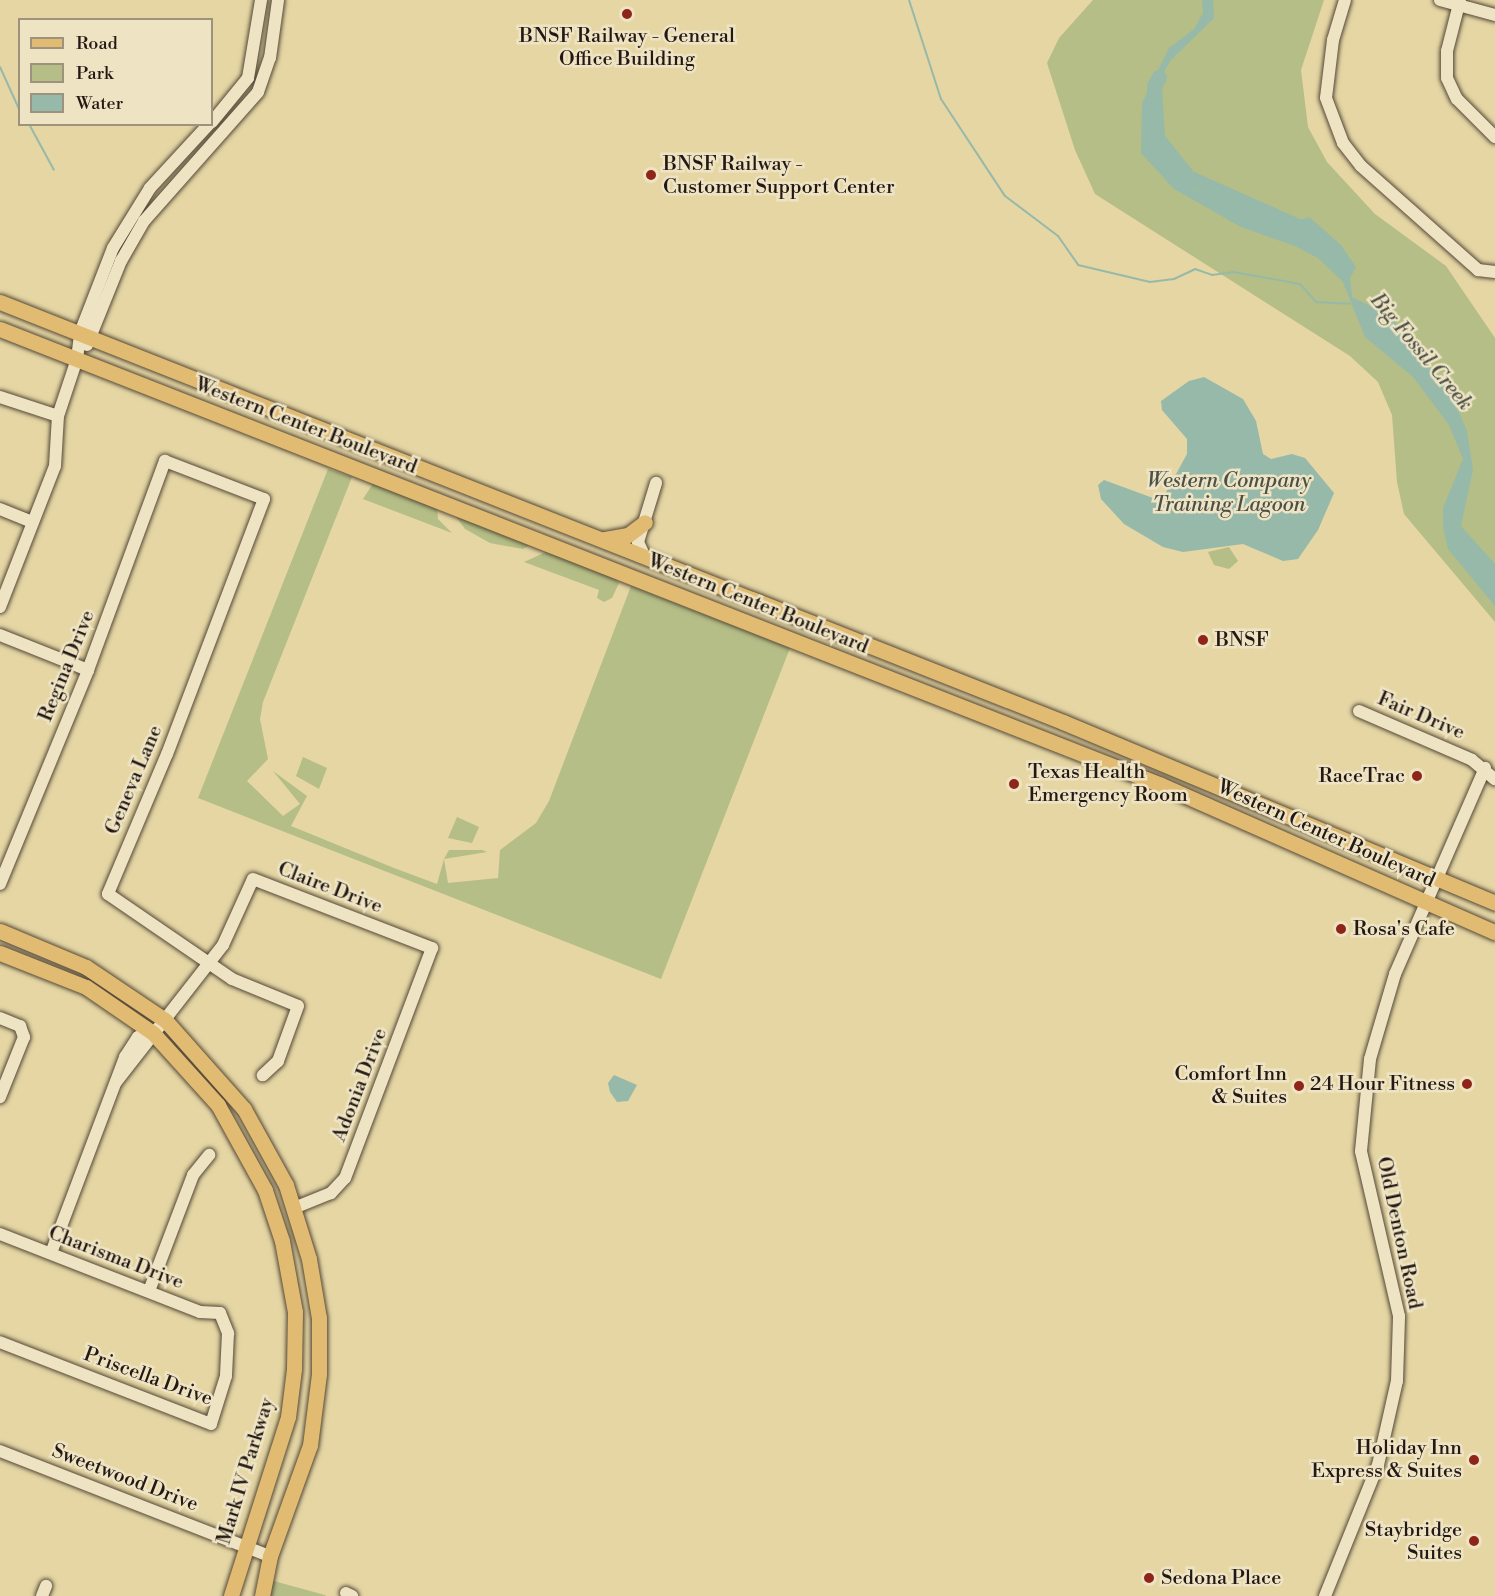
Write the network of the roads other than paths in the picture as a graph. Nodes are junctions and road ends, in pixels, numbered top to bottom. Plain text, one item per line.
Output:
1 (261, 0) edge
2 (278, 0) edge
3 (1345, 0) edge
4 (1440, 0) edge
5 (1460, 3) edge
6 (1495, 15) edge
7 (241, 92) junction
8 (253, 99) junction
9 (213, 120) edge
10 (207, 126) edge
11 (1495, 137) edge
12 (161, 174) junction
13 (170, 187) junction
14 (1494, 273) edge
15 (0, 302) edge
16 (0, 329) edge
17 (86, 335) junction
18 (77, 359) junction
19 (0, 397) edge
20 (58, 416) junction
21 (374, 449) junction
22 (165, 461) joint
23 (364, 472) junction
24 (656, 483) dead end
25 (0, 509) edge
26 (33, 522) junction
27 (645, 522) junction
28 (604, 539) junction
29 (644, 555) junction
30 (625, 573) junction
31 (0, 607) edge
32 (833, 631) junction
33 (0, 635) edge
34 (804, 644) junction
35 (88, 670) junction
36 (1359, 711) dead end
37 (1063, 722) junction
38 (1054, 744) junction
39 (1485, 768) junction
40 (1495, 779) edge
41 (1254, 800) junction
42 (1245, 821) junction
43 (1436, 878) junction
44 (0, 884) edge
45 (1426, 902) junction
46 (1495, 903) edge
47 (0, 931) edge
48 (1495, 932) edge
49 (432, 948) joint
50 (0, 953) edge
51 (210, 964) junction
52 (0, 1018) edge
53 (165, 1020) junction
54 (153, 1033) junction
55 (263, 1075) dead end
56 (0, 1097) edge
57 (209, 1155) dead end
58 (294, 1208) junction
59 (0, 1234) edge
60 (51, 1253) junction
61 (149, 1291) junction
62 (220, 1313) joint
63 (0, 1342) edge
64 (0, 1451) edge
65 (245, 1546) junction
66 (270, 1556) junction
67 (231, 1596) edge
68 (262, 1596) edge
69 (1325, 1596) edge

1 - 7 street
2 - 8 street
3 - 14 street
4 - 5 street
5 - 6 street
5 - 11 street
7 - 8 street
7 - 9 street
8 - 13 street
10 - 12 street
12 - 13 street
12 - 17 street
13 - 17 street
15 - 17 main road, Western Center Boulevard
16 - 18 main road, Western Center Boulevard
17 - 18 street
17 - 21 main road, Western Center Boulevard
18 - 20 street
18 - 23 main road, Western Center Boulevard
19 - 20 street
20 - 26 street
21 - 23 main road
21 - 28 main road, Western Center Boulevard
22 - 35 street, Regina Drive
22 - 51 street, Geneva Lane
23 - 30 main road, Western Center Boulevard
24 - 27 street
25 - 26 street
26 - 31 street
27 - 28 main road
27 - 29 street
28 - 29 main road, Western Center Boulevard
29 - 30 main road
29 - 32 main road, Western Center Boulevard
30 - 34 main road, Western Center Boulevard
32 - 34 main road
32 - 37 main road, Western Center Boulevard
33 - 35 street
34 - 38 main road, Western Center Boulevard
35 - 44 street, Regina Drive
36 - 39 street, Fair Drive
37 - 38 main road
37 - 41 main road, Western Center Boulevard
38 - 42 main road, Western Center Boulevard
39 - 40 street, Fair Drive
39 - 43 street, Old Denton Road
41 - 42 main road
41 - 43 main road, Western Center Boulevard
42 - 45 main road, Western Center Boulevard
43 - 45 street, Old Denton Road
43 - 46 main road, Western Center Boulevard
45 - 48 main road, Western Center Boulevard
45 - 69 street, Old Denton Road
47 - 53 main road
49 - 51 street, Claire Drive
49 - 58 street, Adonia Drive
50 - 54 main road, Mark IV Parkway
51 - 53 street, Claire Drive
51 - 55 street, Geneva Lane
52 - 56 street
53 - 54 street, Claire Drive
53 - 58 main road
54 - 60 street, Claire Drive
54 - 65 main road, Mark IV Parkway
57 - 61 street
58 - 66 main road
59 - 60 street, Charisma Drive
60 - 61 street, Charisma Drive
61 - 62 street, Charisma Drive
62 - 63 street, Priscella Drive
64 - 65 street, Sweetwood Drive
65 - 66 street, Sweetwood Drive
65 - 67 main road, Mark IV Parkway
66 - 68 main road

